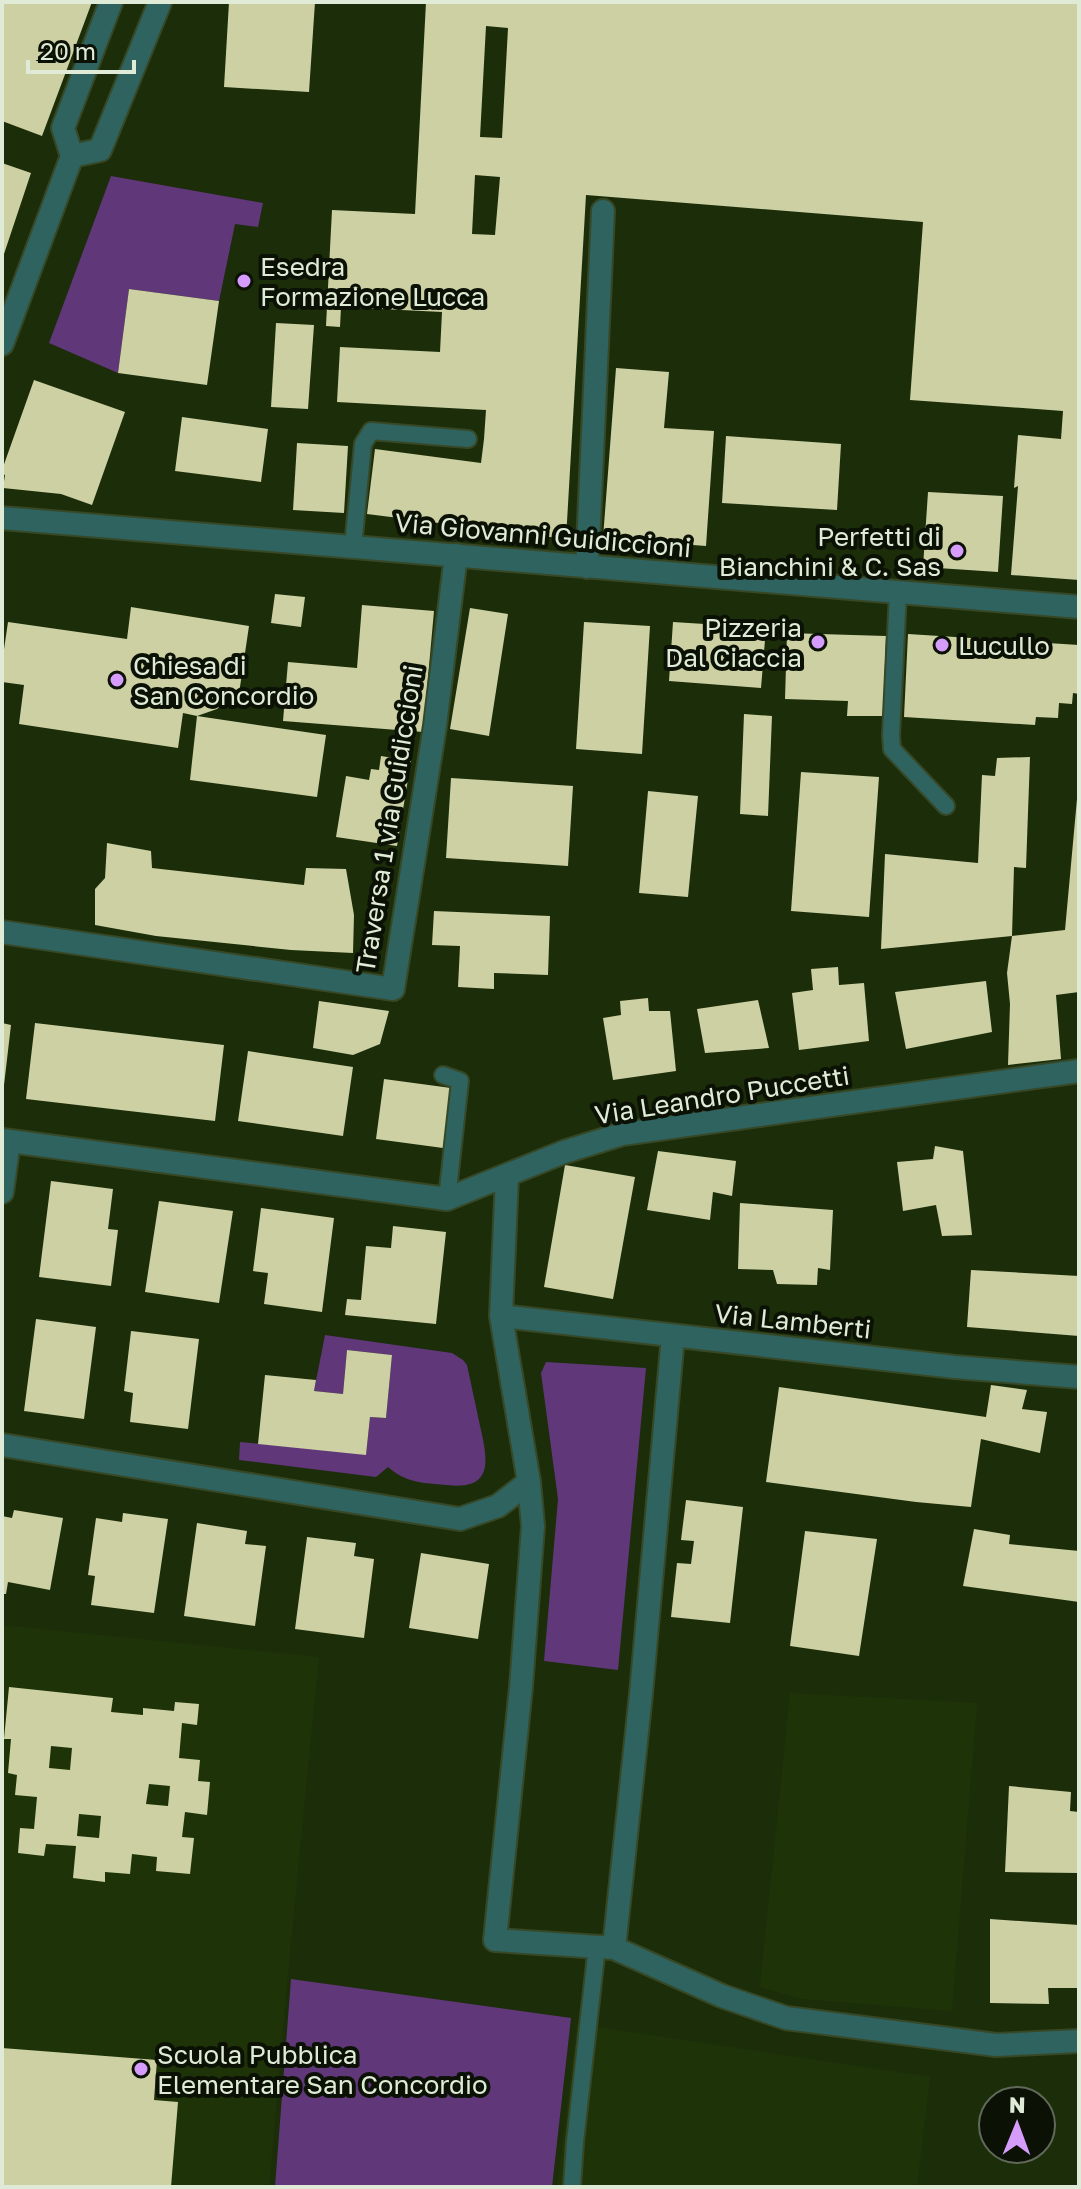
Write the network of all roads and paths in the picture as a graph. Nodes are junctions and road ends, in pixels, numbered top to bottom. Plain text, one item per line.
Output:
1 (111, 2) edge
2 (160, 2) edge
3 (72, 156) junction
4 (603, 211) dead end
5 (2, 344) edge
6 (468, 439) dead end
7 (2, 518) edge
8 (353, 547) junction
9 (456, 555) junction
10 (587, 567) junction
11 (898, 593) junction
12 (1079, 607) edge
13 (946, 806) dead end
14 (2, 932) edge
15 (1079, 1071) edge
16 (443, 1075) dead end
17 (6, 1140) edge
18 (507, 1176) junction
19 (2, 1192) edge
20 (447, 1199) junction
21 (501, 1316) junction
22 (673, 1336) junction
23 (1079, 1377) edge
24 (2, 1445) edge
25 (529, 1482) junction
26 (606, 1947) junction
27 (1079, 2041) edge
28 (572, 2187) edge

1 - 3 street
2 - 3 street
3 - 5 street
4 - 10 street
6 - 8 lane
7 - 8 street, Via Giovanni Guidiccioni
8 - 9 street, Via Giovanni Guidiccioni
9 - 10 street, Via Giovanni Guidiccioni
9 - 14 street, Traversa 1 via Guidiccioni
10 - 11 street, Via Giovanni Guidiccioni
11 - 12 street, Via Giovanni Guidiccioni
11 - 13 lane
15 - 18 street, Via Leandro Puccetti
16 - 20 lane
17 - 19 street
17 - 20 street, Via Leandro Puccetti
18 - 20 street, Via Leandro Puccetti
18 - 21 street
21 - 22 street, Via Lamberti
21 - 25 street
22 - 23 street, Via Lamberti
22 - 26 street
24 - 25 street
25 - 26 street
26 - 27 street
26 - 28 lane

